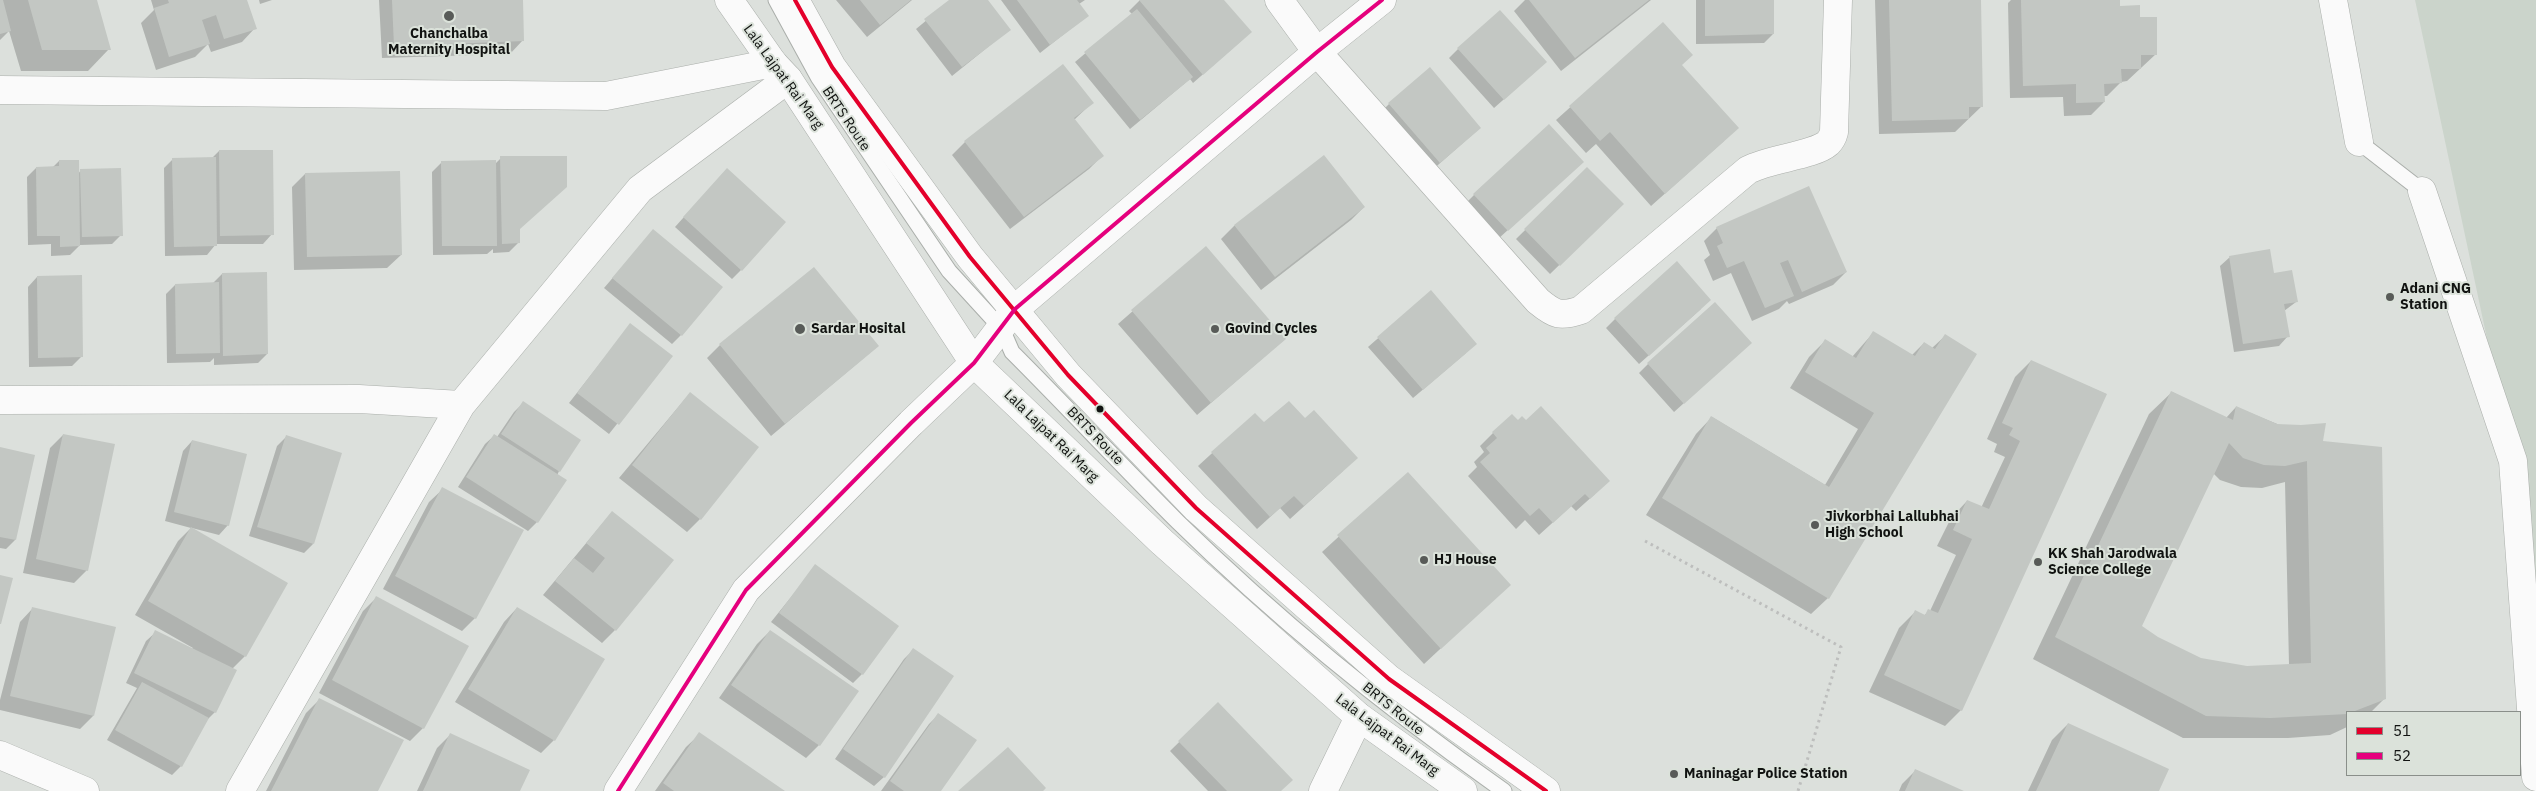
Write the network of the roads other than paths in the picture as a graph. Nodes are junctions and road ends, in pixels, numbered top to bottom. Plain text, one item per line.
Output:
1 (728, 0) edge
2 (776, 0) edge
3 (794, 0) edge
4 (1279, 0) edge
5 (1382, 0) edge
6 (1838, 0) edge
7 (2332, 0) edge
8 (1317, 52) junction
9 (781, 71) junction
10 (0, 90) edge
11 (2359, 142) joint
12 (2422, 191) joint
13 (1008, 319) junction
14 (974, 363) junction
15 (0, 400) edge
16 (460, 405) junction
17 (1359, 717) junction
18 (0, 755) edge
19 (2536, 777) edge
20 (85, 791) edge
21 (240, 791) edge
22 (618, 791) edge
23 (1323, 791) edge
24 (1463, 791) edge
25 (1504, 791) edge
26 (1546, 791) edge

1 - 9 street, Lala Lajpat Rai Marg
2 - 13 lane, BRTS Route
3 - 13 street
4 - 8 street
5 - 8 street
6 - 8 street
7 - 11 street
8 - 13 street
9 - 10 street
9 - 14 street, Lala Lajpat Rai Marg
9 - 16 street
11 - 12 lane
12 - 19 street
13 - 14 street
13 - 25 lane, BRTS Route
13 - 26 street
14 - 17 street, Lala Lajpat Rai Marg
14 - 22 street
15 - 16 street
16 - 21 street
17 - 23 street
17 - 24 street, Lala Lajpat Rai Marg
18 - 20 street

